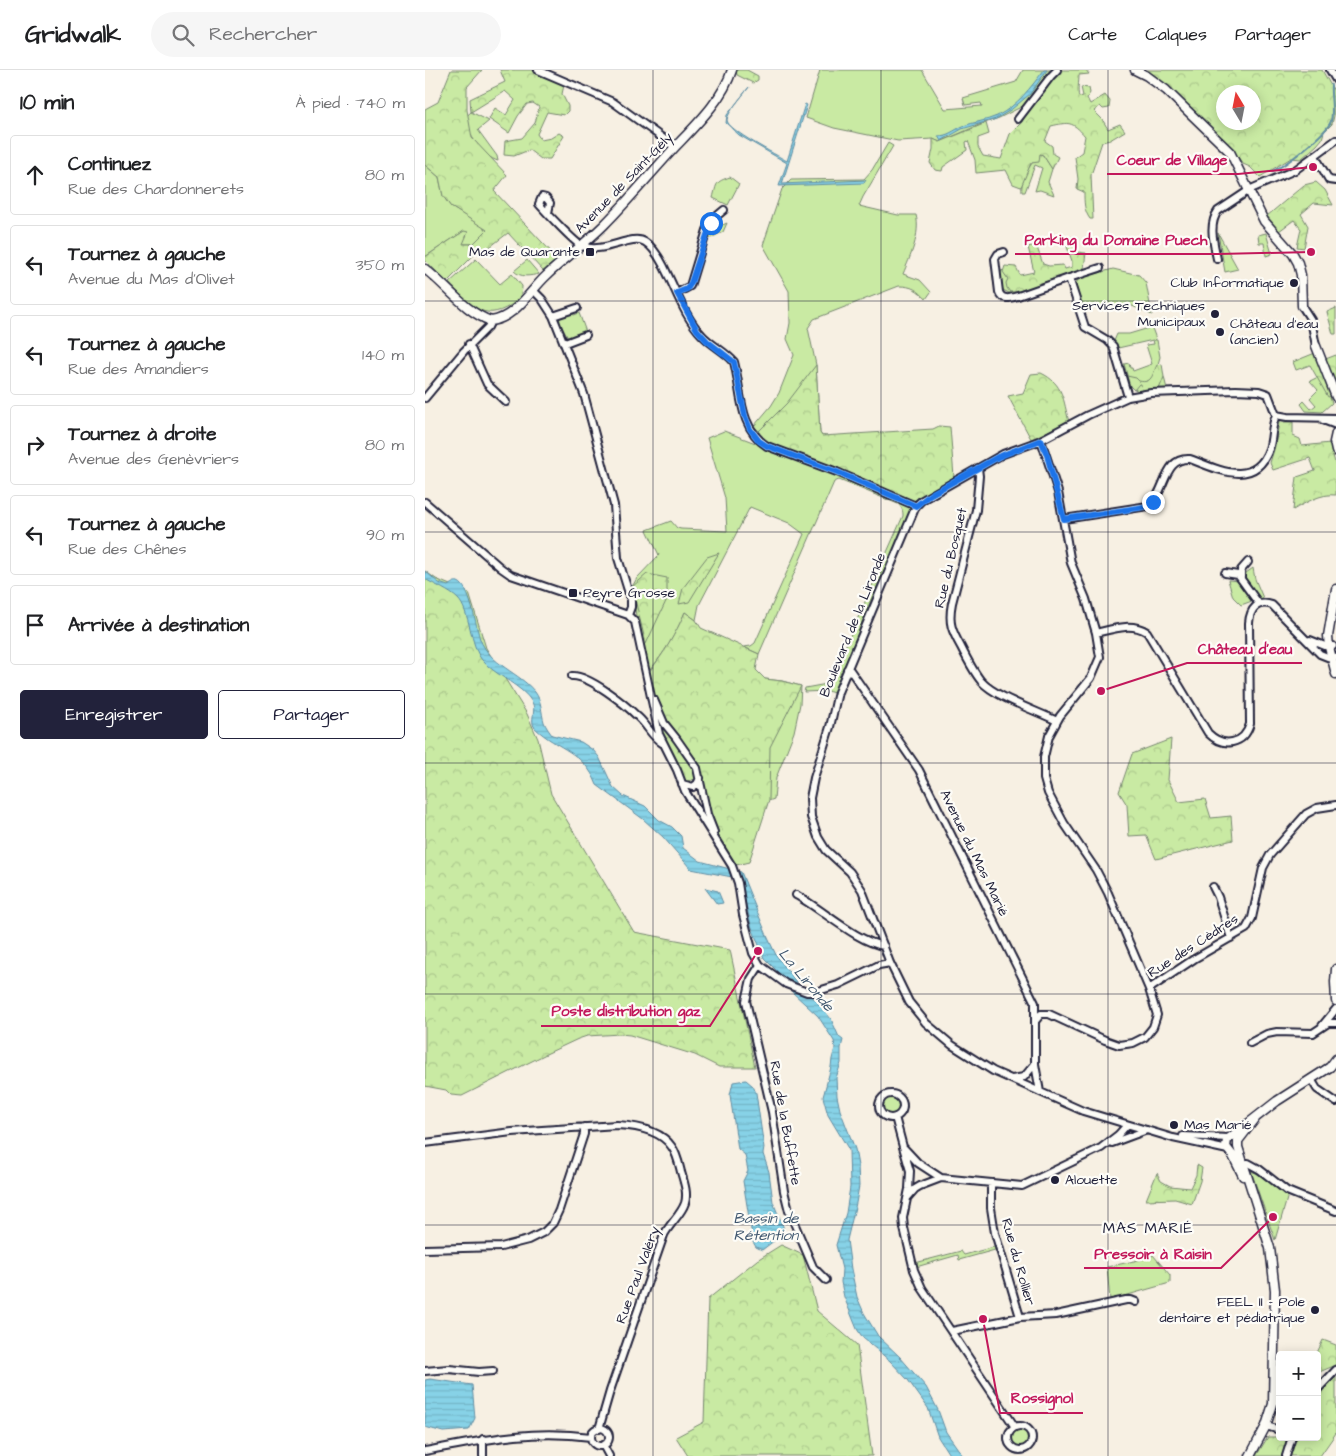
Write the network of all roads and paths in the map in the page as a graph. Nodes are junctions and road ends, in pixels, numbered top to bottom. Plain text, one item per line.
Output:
1 (538, 70) edge
2 (733, 70) edge
3 (1057, 70) edge
4 (1135, 70) edge
5 (1330, 70) edge
6 (1336, 80) edge
7 (1018, 119) dead end
8 (1336, 140) edge
9 (675, 147) junction
10 (1315, 156) junction
11 (1336, 181) edge
12 (1249, 191) junction
13 (724, 210) dead end
14 (548, 213) dead end
15 (581, 246) junction
16 (1004, 252) dead end
17 (1217, 259) dead end
18 (1100, 268) dead end
19 (425, 269) edge
20 (1069, 278) junction
21 (533, 290) junction
22 (677, 293) junction
23 (1302, 306) joint
24 (577, 308) dead end
25 (553, 316) junction
26 (491, 320) junction
27 (587, 335) dead end
28 (565, 343) junction
29 (469, 344) junction
30 (1316, 346) joint
31 (1128, 397) junction
32 (1336, 397) edge
33 (425, 398) edge
34 (506, 402) dead end
35 (1276, 414) junction
36 (1309, 418) junction
37 (1336, 418) edge
38 (1336, 425) edge
39 (1336, 433) edge
40 (1041, 440) junction
41 (1336, 450) edge
42 (978, 468) junction
43 (425, 502) edge
44 (916, 506) junction
45 (1064, 519) junction
46 (1248, 562) dead end
47 (1225, 573) dead end
48 (1241, 577) junction
49 (1336, 589) edge
50 (1259, 604) junction
51 (1336, 608) edge
52 (628, 614) junction
53 (1096, 633) junction
54 (1304, 637) junction
55 (1331, 647) junction
56 (1334, 657) edge
57 (847, 668) junction
58 (1336, 674) edge
59 (573, 676) dead end
60 (650, 692) junction
61 (1057, 721) junction
62 (663, 743) junction
63 (700, 778) junction
64 (682, 784) junction
65 (1336, 804) edge
66 (720, 847) junction
67 (1213, 887) dead end
68 (796, 895) dead end
69 (1231, 938) junction
70 (884, 946) junction
71 (890, 963) junction
72 (760, 965) junction
73 (1336, 969) edge
74 (1149, 989) junction
75 (1336, 1001) edge
76 (1035, 1003) junction
77 (1336, 1009) edge
78 (1049, 1014) junction
79 (1036, 1020) junction
80 (1336, 1023) edge
81 (1320, 1029) junction
82 (1250, 1043) dead end
83 (1336, 1059) edge
84 (1035, 1064) junction
85 (1009, 1079) junction
86 (1311, 1080) junction
87 (1040, 1092) junction
88 (1336, 1102) edge
89 (895, 1117) dead end
90 (1255, 1119) junction
91 (1127, 1125) junction
92 (584, 1127) junction
93 (1147, 1130) junction
94 (1166, 1135) junction
95 (1229, 1137) junction
96 (425, 1143) edge
97 (1238, 1144) junction
98 (1103, 1146) junction
99 (903, 1147) junction
100 (1229, 1151) junction
101 (1241, 1166) junction
102 (941, 1178) junction
103 (991, 1184) junction
104 (907, 1198) junction
105 (1336, 1211) edge
106 (425, 1249) edge
107 (826, 1280) dead end
108 (1136, 1302) dead end
109 (1020, 1317) junction
110 (952, 1331) junction
111 (1336, 1370) edge
112 (425, 1371) edge
113 (493, 1371) dead end
114 (1321, 1386) edge
115 (1276, 1405) edge
116 (1266, 1426) junction
117 (1015, 1427) dead end
118 (599, 1429) junction
119 (1276, 1429) edge
120 (591, 1437) junction
121 (483, 1439) junction
122 (1291, 1441) edge
123 (603, 1445) junction
124 (425, 1451) edge
125 (483, 1456) edge
126 (609, 1456) edge
127 (1250, 1456) edge
128 (1286, 1456) edge

1 - 9 street
2 - 9 street, Avenue de Saint-Gély
3 - 7 street
4 - 12 street
5 - 6 street
8 - 10 street
9 - 15 street, Avenue de Saint-Gély
10 - 11 street
10 - 12 street
12 - 17 street
12 - 23 street
13 - 22 street
14 - 15 street
15 - 21 street, Avenue de Saint-Gély
15 - 22 street
16 - 20 street
18 - 20 street
19 - 26 street
20 - 31 street
21 - 25 street
21 - 26 street, Avenue de Saint-Gély
22 - 44 street
23 - 30 street
24 - 25 street
25 - 28 street
26 - 29 street
27 - 28 street
28 - 52 street
29 - 33 street
29 - 34 street
30 - 32 street
31 - 35 street
31 - 40 street
35 - 36 street
35 - 45 street
36 - 37 street
36 - 38 street
39 - 41 street
40 - 42 street
40 - 45 street
42 - 44 street
42 - 61 street, Rue du Bosquet
43 - 52 street
44 - 57 street, Boulevard de la Lironde
45 - 53 street
46 - 48 street
47 - 48 street
48 - 50 street
49 - 55 street
50 - 53 street
50 - 54 street
51 - 55 street
52 - 60 street
53 - 61 street
54 - 55 street
54 - 56 street
55 - 56 street
56 - 58 street
57 - 70 street, Boulevard de la Lironde
57 - 76 street, Avenue du Mas Marié
59 - 62 street
60 - 62 street
60 - 63 street
61 - 74 street
62 - 64 street
63 - 64 street
63 - 66 street
64 - 66 street
65 - 69 street, Rue des Cèdres
66 - 72 street
67 - 69 street
68 - 70 street
69 - 74 street, Rue des Cèdres
70 - 71 street, Boulevard de la Lironde
71 - 72 street
71 - 85 street, Boulevard de la Lironde
72 - 107 street, Rue de la Buffette
73 - 75 street
74 - 78 street
76 - 78 street
76 - 79 street, Avenue du Mas Marié
77 - 81 street
78 - 79 street
79 - 84 street, Avenue du Mas Marié
80 - 81 street
81 - 82 street
83 - 86 street
84 - 85 street
84 - 87 street, Avenue du Mas Marié
85 - 87 street, Boulevard de la Lironde
86 - 88 street
86 - 90 street
87 - 91 street, Boulevard de la Lironde
89 - 99 street
90 - 95 street
90 - 97 street
91 - 93 street, Boulevard de la Lironde
91 - 98 street
92 - 96 street, Rue Paul Valéry
92 - 106 street
92 - 118 street, Rue Paul Valéry
93 - 94 street, Boulevard de la Lironde
93 - 98 street
94 - 95 street, Boulevard de la Lironde
94 - 100 street, Boulevard de la Lironde
95 - 97 street
95 - 100 street
97 - 100 street
97 - 101 street
98 - 103 street
99 - 102 street
99 - 104 street
100 - 101 street
101 - 105 street
101 - 115 street
102 - 103 street
102 - 104 street
103 - 109 street, Rue du Rollier
104 - 110 street
108 - 109 street
109 - 110 street
110 - 117 street
111 - 114 street
112 - 113 street
115 - 116 street
116 - 119 street
116 - 127 street
118 - 120 street
118 - 123 street
120 - 121 street
120 - 123 street
121 - 124 street
121 - 125 street
122 - 128 street
123 - 126 street

